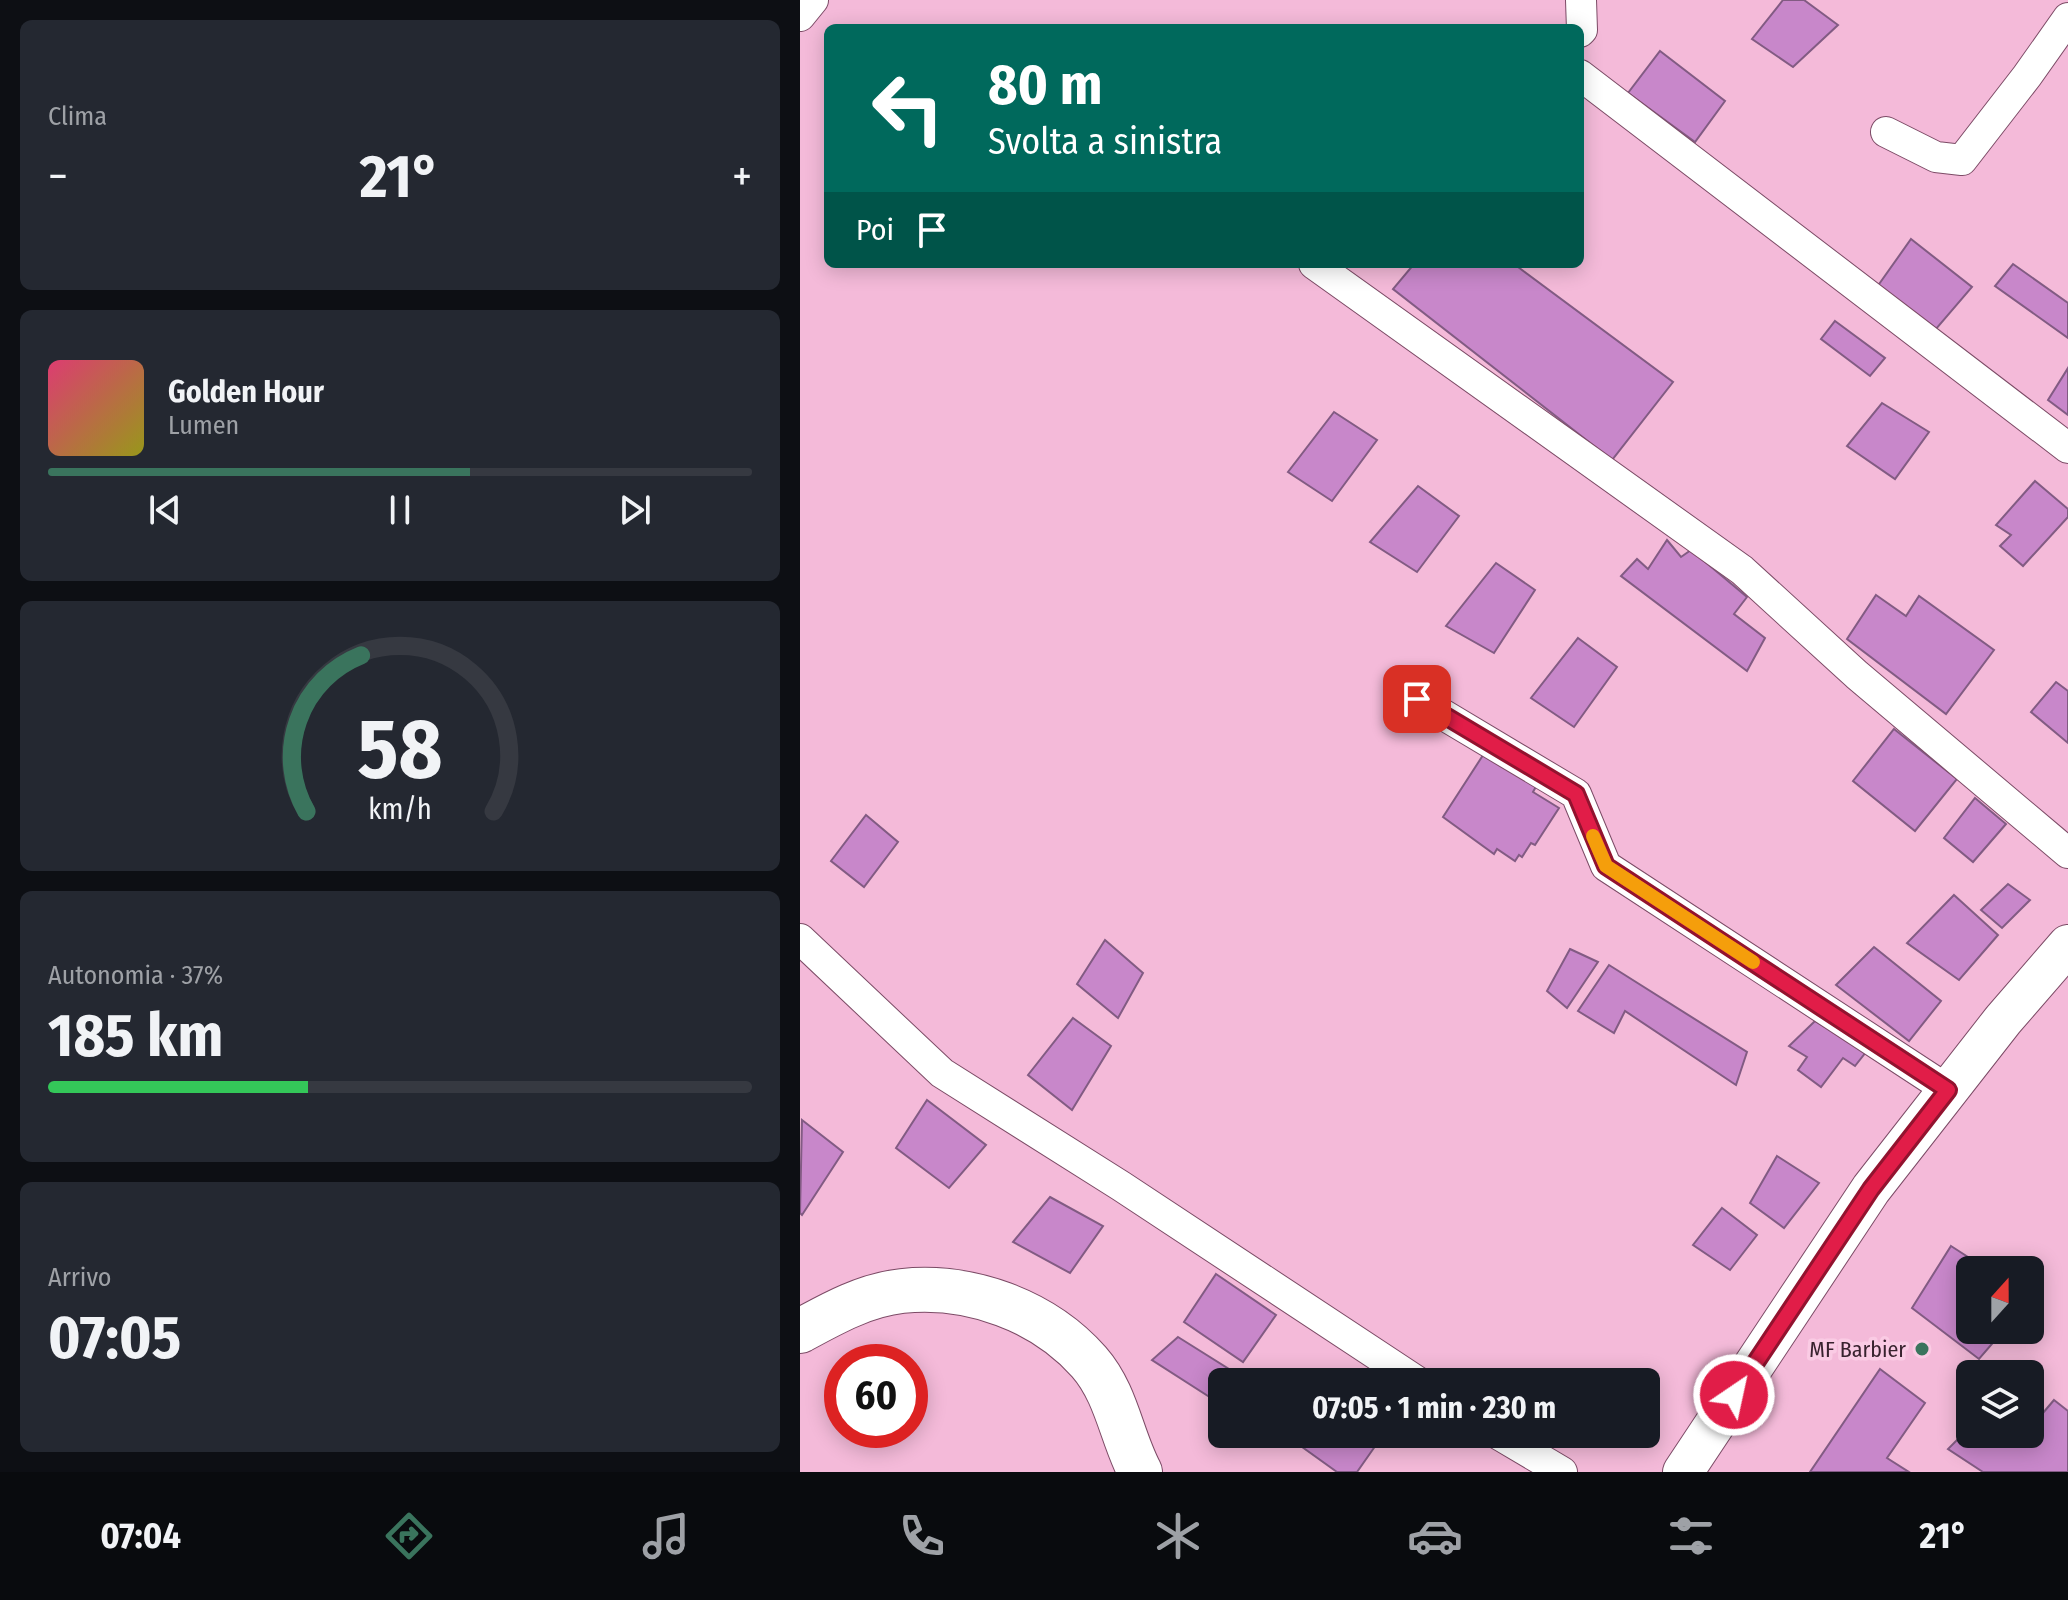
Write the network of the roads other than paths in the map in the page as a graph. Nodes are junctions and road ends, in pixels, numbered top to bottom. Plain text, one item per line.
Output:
1 (813, 0) edge
2 (1581, 0) edge
3 (800, 16) edge
4 (2068, 18) edge
5 (1582, 24) edge
6 (1584, 78) edge
7 (1886, 132) dead end
8 (1320, 268) edge
9 (2068, 448) edge
10 (1417, 699) dead end
11 (2068, 853) edge
12 (800, 939) edge
13 (2068, 945) edge
14 (1948, 1090) junction
15 (800, 1331) edge
16 (1397, 1368) edge
17 (1522, 1448) edge
18 (1132, 1467) edge
19 (1562, 1472) edge
20 (1683, 1472) edge

1 - 3 street
2 - 5 street
4 - 7 street
6 - 9 street
8 - 11 street
10 - 14 street
12 - 16 street
13 - 14 main road
14 - 20 main road
15 - 18 highway
17 - 19 street

